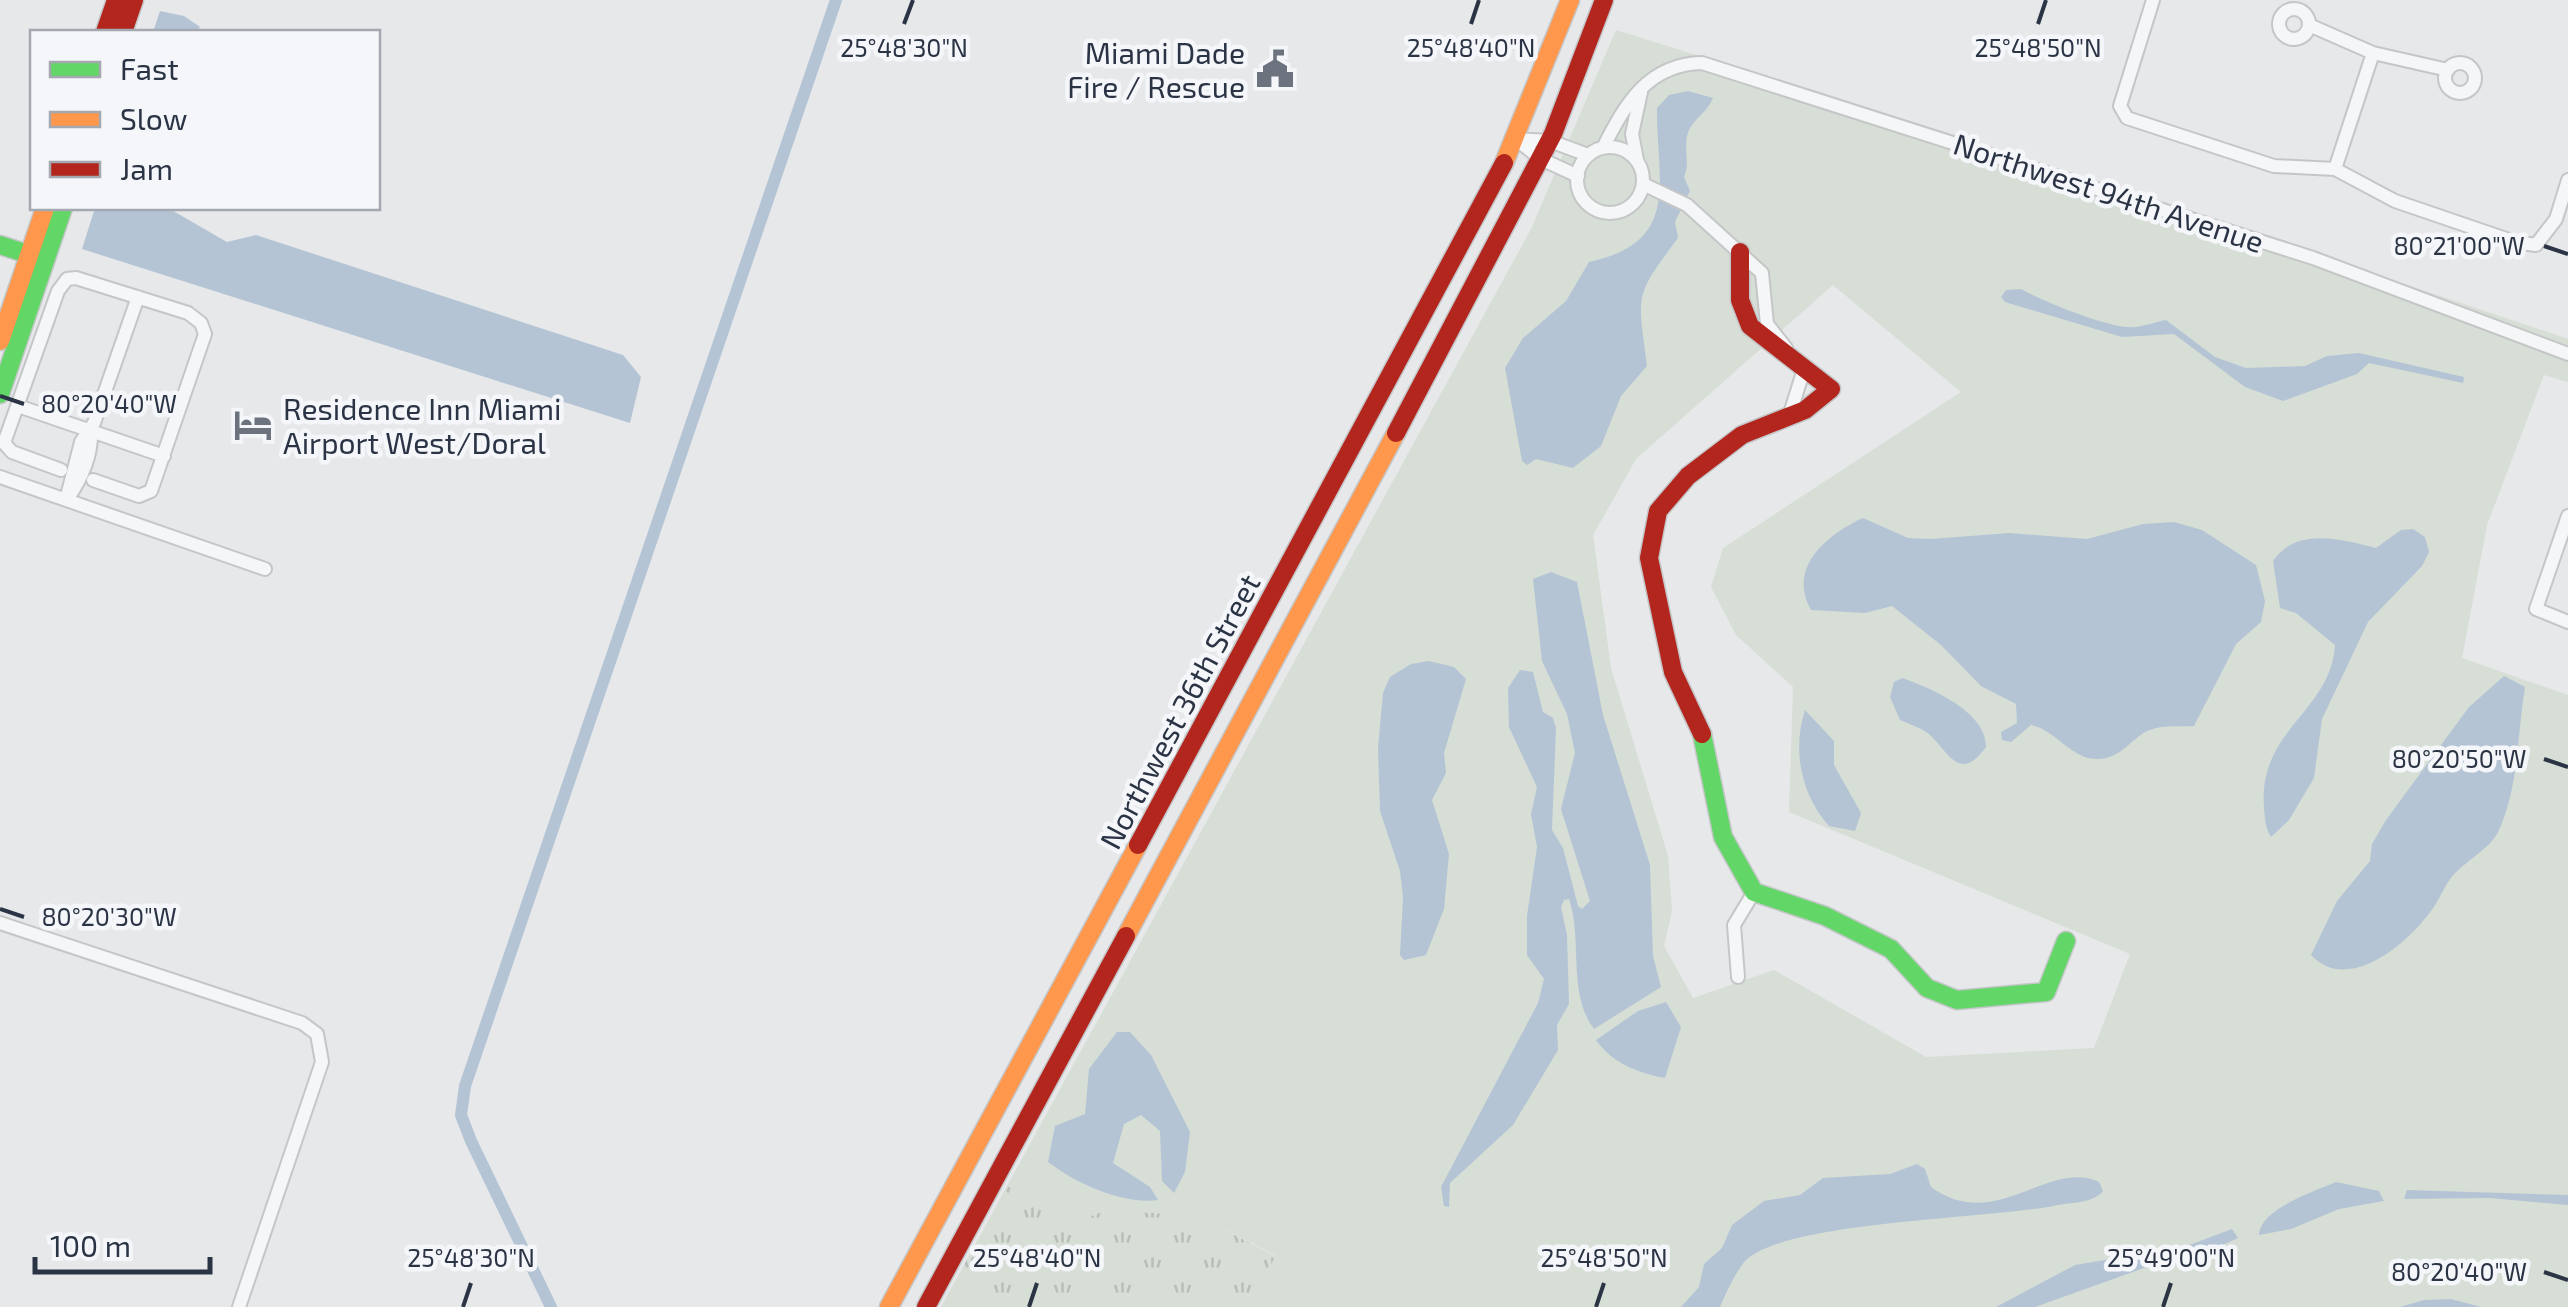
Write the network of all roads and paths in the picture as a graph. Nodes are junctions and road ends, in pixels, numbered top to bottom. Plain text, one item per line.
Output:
1 (116, 0) edge
2 (134, 0) edge
3 (1570, 0) edge
4 (1604, 0) edge
5 (2153, 0) edge
6 (2309, 25) dead end
7 (106, 30) edge
8 (124, 30) edge
9 (2372, 53) junction
10 (2448, 70) dead end
11 (1646, 81) junction
12 (1516, 139) junction
13 (1550, 140) junction
14 (1602, 148) junction
15 (1588, 156) junction
16 (1542, 159) junction
17 (1638, 163) junction
18 (2335, 169) junction
19 (1578, 176) junction
20 (2568, 180) edge
21 (1649, 187) junction
22 (45, 210) edge
23 (63, 210) edge
24 (0, 245) edge
25 (1740, 252) joint
26 (37, 257) junction
27 (138, 297) junction
28 (0, 341) edge
29 (2568, 354) edge
30 (1804, 370) junction
31 (0, 394) edge
32 (18, 406) junction
33 (1788, 417) junction
34 (91, 432) junction
35 (1360, 432) junction
36 (1388, 448) junction
37 (164, 456) junction
38 (61, 470) dead end
39 (0, 477) edge
40 (93, 480) dead end
41 (66, 500) junction
42 (2568, 516) edge
43 (1289, 566) junction
44 (265, 569) dead end
45 (1316, 582) junction
46 (2568, 622) edge
47 (1204, 723) junction
48 (1232, 739) junction
49 (1124, 872) junction
50 (1151, 888) junction
51 (1754, 892) junction
52 (0, 922) edge
53 (2066, 941) dead end
54 (1738, 977) dead end
55 (961, 1174) junction
56 (988, 1190) junction
57 (239, 1307) edge
58 (889, 1307) edge
59 (926, 1307) edge

1 - 7 main road
2 - 8 main road
3 - 12 main road, Northwest 36th Street
4 - 13 main road, Northwest 36th Street
5 - 18 street
6 - 9 street
9 - 10 street
9 - 18 street
11 - 14 street
11 - 17 street
11 - 29 street, Northwest 94th Avenue
12 - 13 street
12 - 16 street
12 - 35 main road, Northwest 36th Street
13 - 15 street
13 - 16 main road, Northwest 36th Street
14 - 15 street
14 - 17 street
15 - 19 street
16 - 19 street
16 - 36 main road, Northwest 36th Street
17 - 21 street
18 - 20 street
19 - 21 street
21 - 25 street
22 - 26 main road
23 - 26 main road
24 - 26 main road
25 - 30 main road
26 - 28 main road
26 - 31 main road
27 - 32 street
27 - 34 street
27 - 37 street
30 - 33 street
30 - 33 main road
32 - 34 street
32 - 38 street
33 - 51 main road
34 - 37 street
34 - 41 street
35 - 36 main road
35 - 43 main road, Northwest 36th Street
36 - 45 main road, Northwest 36th Street
37 - 40 street
39 - 41 street
41 - 44 street
42 - 46 street
43 - 45 main road
43 - 47 main road, Northwest 36th Street
45 - 48 main road, Northwest 36th Street
47 - 48 main road
47 - 49 main road, Northwest 36th Street
48 - 50 main road, Northwest 36th Street
49 - 50 main road
49 - 55 main road, Northwest 36th Street
50 - 56 main road, Northwest 36th Street
51 - 53 main road
51 - 54 street
52 - 57 street
55 - 56 main road
55 - 58 main road, Northwest 36th Street
56 - 59 main road, Northwest 36th Street

